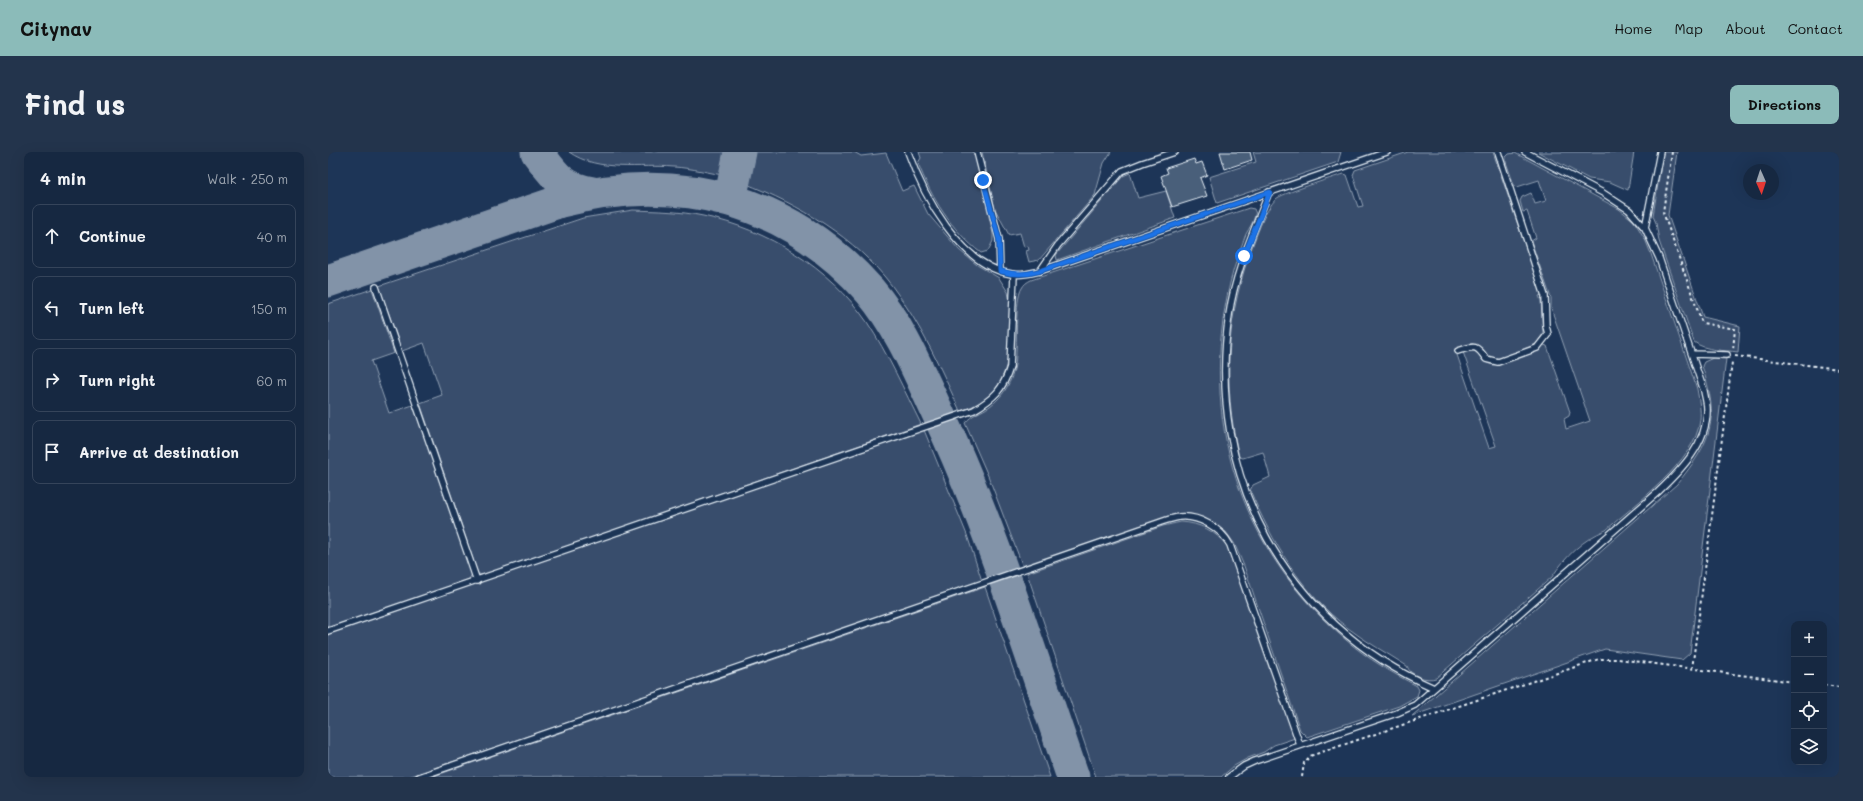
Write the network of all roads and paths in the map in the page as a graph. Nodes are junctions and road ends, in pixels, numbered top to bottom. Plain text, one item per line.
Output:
1 (908, 152) edge
2 (977, 152) edge
3 (1175, 152) edge
4 (1387, 152) edge
5 (1498, 152) edge
6 (1525, 152) edge
7 (1660, 152) edge
8 (1270, 192) junction
9 (1645, 228) junction
10 (1000, 271) junction
11 (1040, 271) junction
12 (1014, 275) junction
13 (376, 287) dead end
14 (1458, 351) dead end
15 (1692, 354) junction
16 (1727, 355) joint
17 (1839, 369) edge
18 (477, 581) junction
19 (328, 631) edge
20 (1791, 682) edge
21 (1827, 685) edge
22 (1839, 687) edge
23 (1434, 688) junction
24 (1300, 745) junction
25 (419, 777) edge
26 (1229, 777) edge
27 (1302, 777) edge

1 - 10 lane
2 - 10 lane
3 - 11 lane
4 - 8 lane
5 - 14 lane
6 - 9 lane
7 - 9 lane
8 - 11 lane
8 - 23 lane
9 - 15 lane
10 - 12 lane
11 - 12 lane
12 - 18 lane
13 - 18 lane
15 - 16 lane
15 - 23 lane
16 - 17 path
18 - 19 lane
20 - 27 path
21 - 22 path
23 - 24 lane
24 - 25 lane
24 - 26 lane

